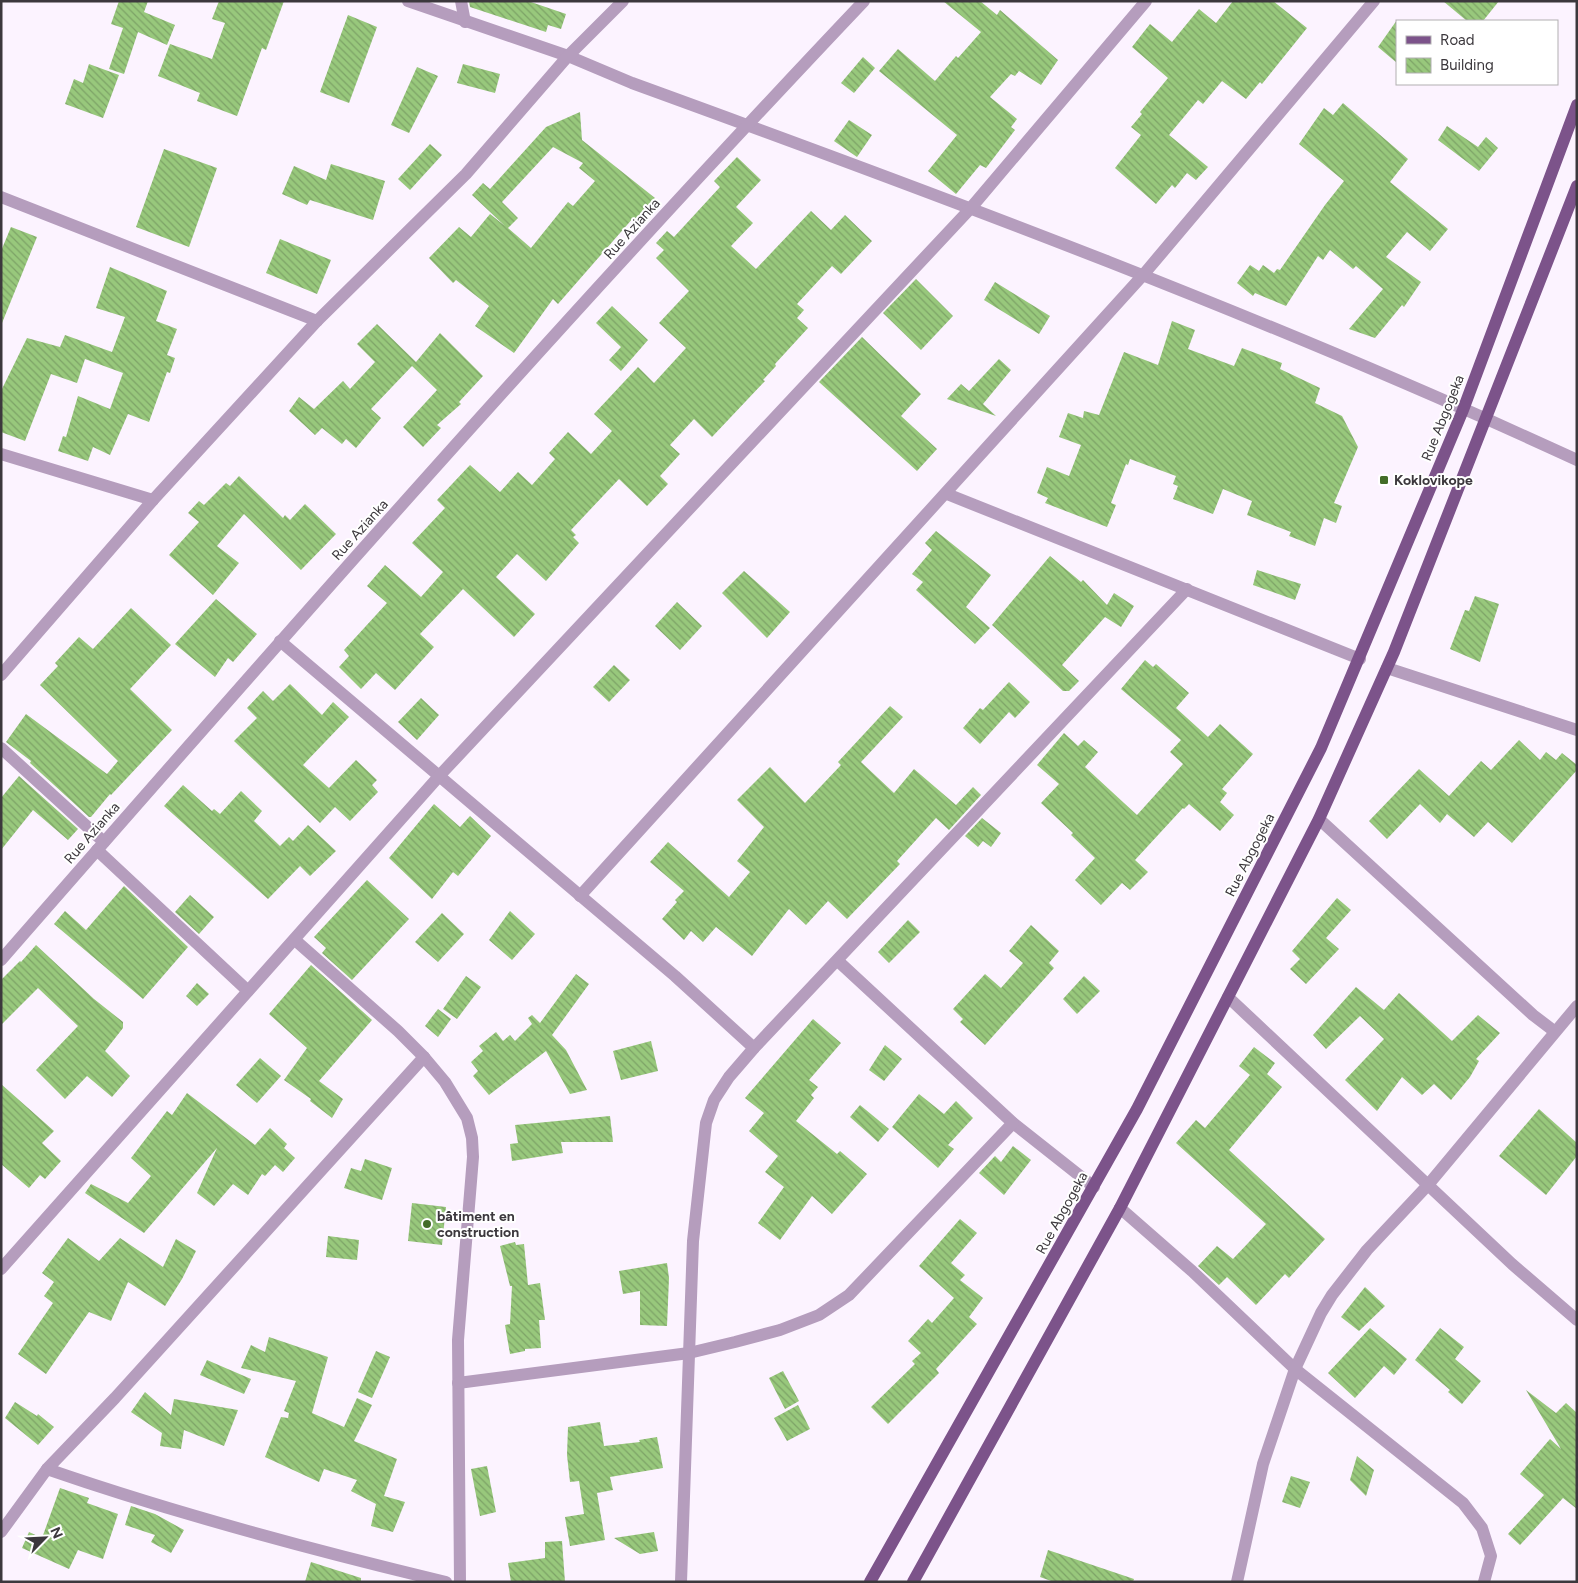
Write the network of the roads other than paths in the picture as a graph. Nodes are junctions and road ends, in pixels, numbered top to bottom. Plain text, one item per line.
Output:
1 (408, 1) edge
2 (461, 1) edge
3 (623, 1) edge
4 (864, 1) edge
5 (1146, 1) edge
6 (1374, 1) edge
7 (465, 22) junction
8 (568, 56) junction
9 (1577, 105) edge
10 (747, 124) junction
11 (1577, 186) edge
12 (1, 197) edge
13 (970, 209) junction
14 (1144, 274) junction
15 (317, 321) junction
16 (1463, 410) junction
17 (1484, 418) junction
18 (1, 454) edge
19 (1577, 460) edge
20 (947, 494) junction
21 (153, 500) junction
22 (1187, 589) junction
23 (280, 641) junction
24 (1360, 658) junction
25 (1387, 668) junction
26 (1, 676) edge
27 (1577, 730) edge
28 (1, 748) edge
29 (439, 776) junction
30 (1319, 819) junction
31 (100, 846) junction
32 (580, 896) junction
33 (295, 940) junction
34 (1, 960) edge
35 (838, 961) junction
36 (248, 991) junction
37 (1228, 997) junction
38 (1577, 1006) edge
39 (1554, 1031) junction
40 (754, 1048) junction
41 (424, 1057) junction
42 (1013, 1122) junction
43 (1428, 1185) junction
44 (1094, 1186) junction
45 (1120, 1208) junction
46 (1, 1268) edge
47 (1577, 1320) edge
48 (688, 1353) junction
49 (1295, 1369) junction
50 (458, 1383) junction
51 (47, 1469) junction
52 (1, 1532) edge
53 (446, 1582) edge
54 (460, 1582) edge
55 (681, 1582) edge
56 (870, 1582) edge
57 (913, 1582) edge
58 (1237, 1582) edge
59 (1484, 1582) edge

1 - 7 street
2 - 7 street
3 - 8 street
4 - 10 street, Rue Azianka
5 - 13 street
6 - 14 street
7 - 8 street
8 - 10 street
8 - 15 street
9 - 16 main road, Rue Abgogeka
10 - 13 street
10 - 23 street, Rue Azianka
11 - 17 main road
12 - 15 street
13 - 14 street
13 - 29 street
14 - 16 street
14 - 20 street
15 - 21 street
16 - 17 street
16 - 24 main road, Rue Abgogeka
17 - 19 street
17 - 25 main road
18 - 21 street
20 - 22 street
20 - 32 street
21 - 26 street
22 - 24 street
22 - 35 street
23 - 29 street
23 - 31 street, Rue Azianka
24 - 44 main road, Rue Abgogeka
25 - 27 street
25 - 30 main road
28 - 31 street
29 - 32 street
29 - 33 street
30 - 37 main road
30 - 39 street
31 - 34 street, Rue Azianka
31 - 36 street
32 - 40 street
33 - 36 street
33 - 41 street
35 - 40 street
35 - 42 street
36 - 46 street
37 - 43 street
37 - 45 main road
38 - 39 street
39 - 43 street
40 - 48 street
41 - 50 street
41 - 51 street
42 - 44 street
42 - 48 street
43 - 47 street
43 - 49 street
44 - 56 main road, Rue Abgogeka
45 - 49 street
45 - 57 main road
48 - 50 street
48 - 55 street
49 - 58 street
49 - 59 street
50 - 54 street
51 - 52 street
51 - 53 street

